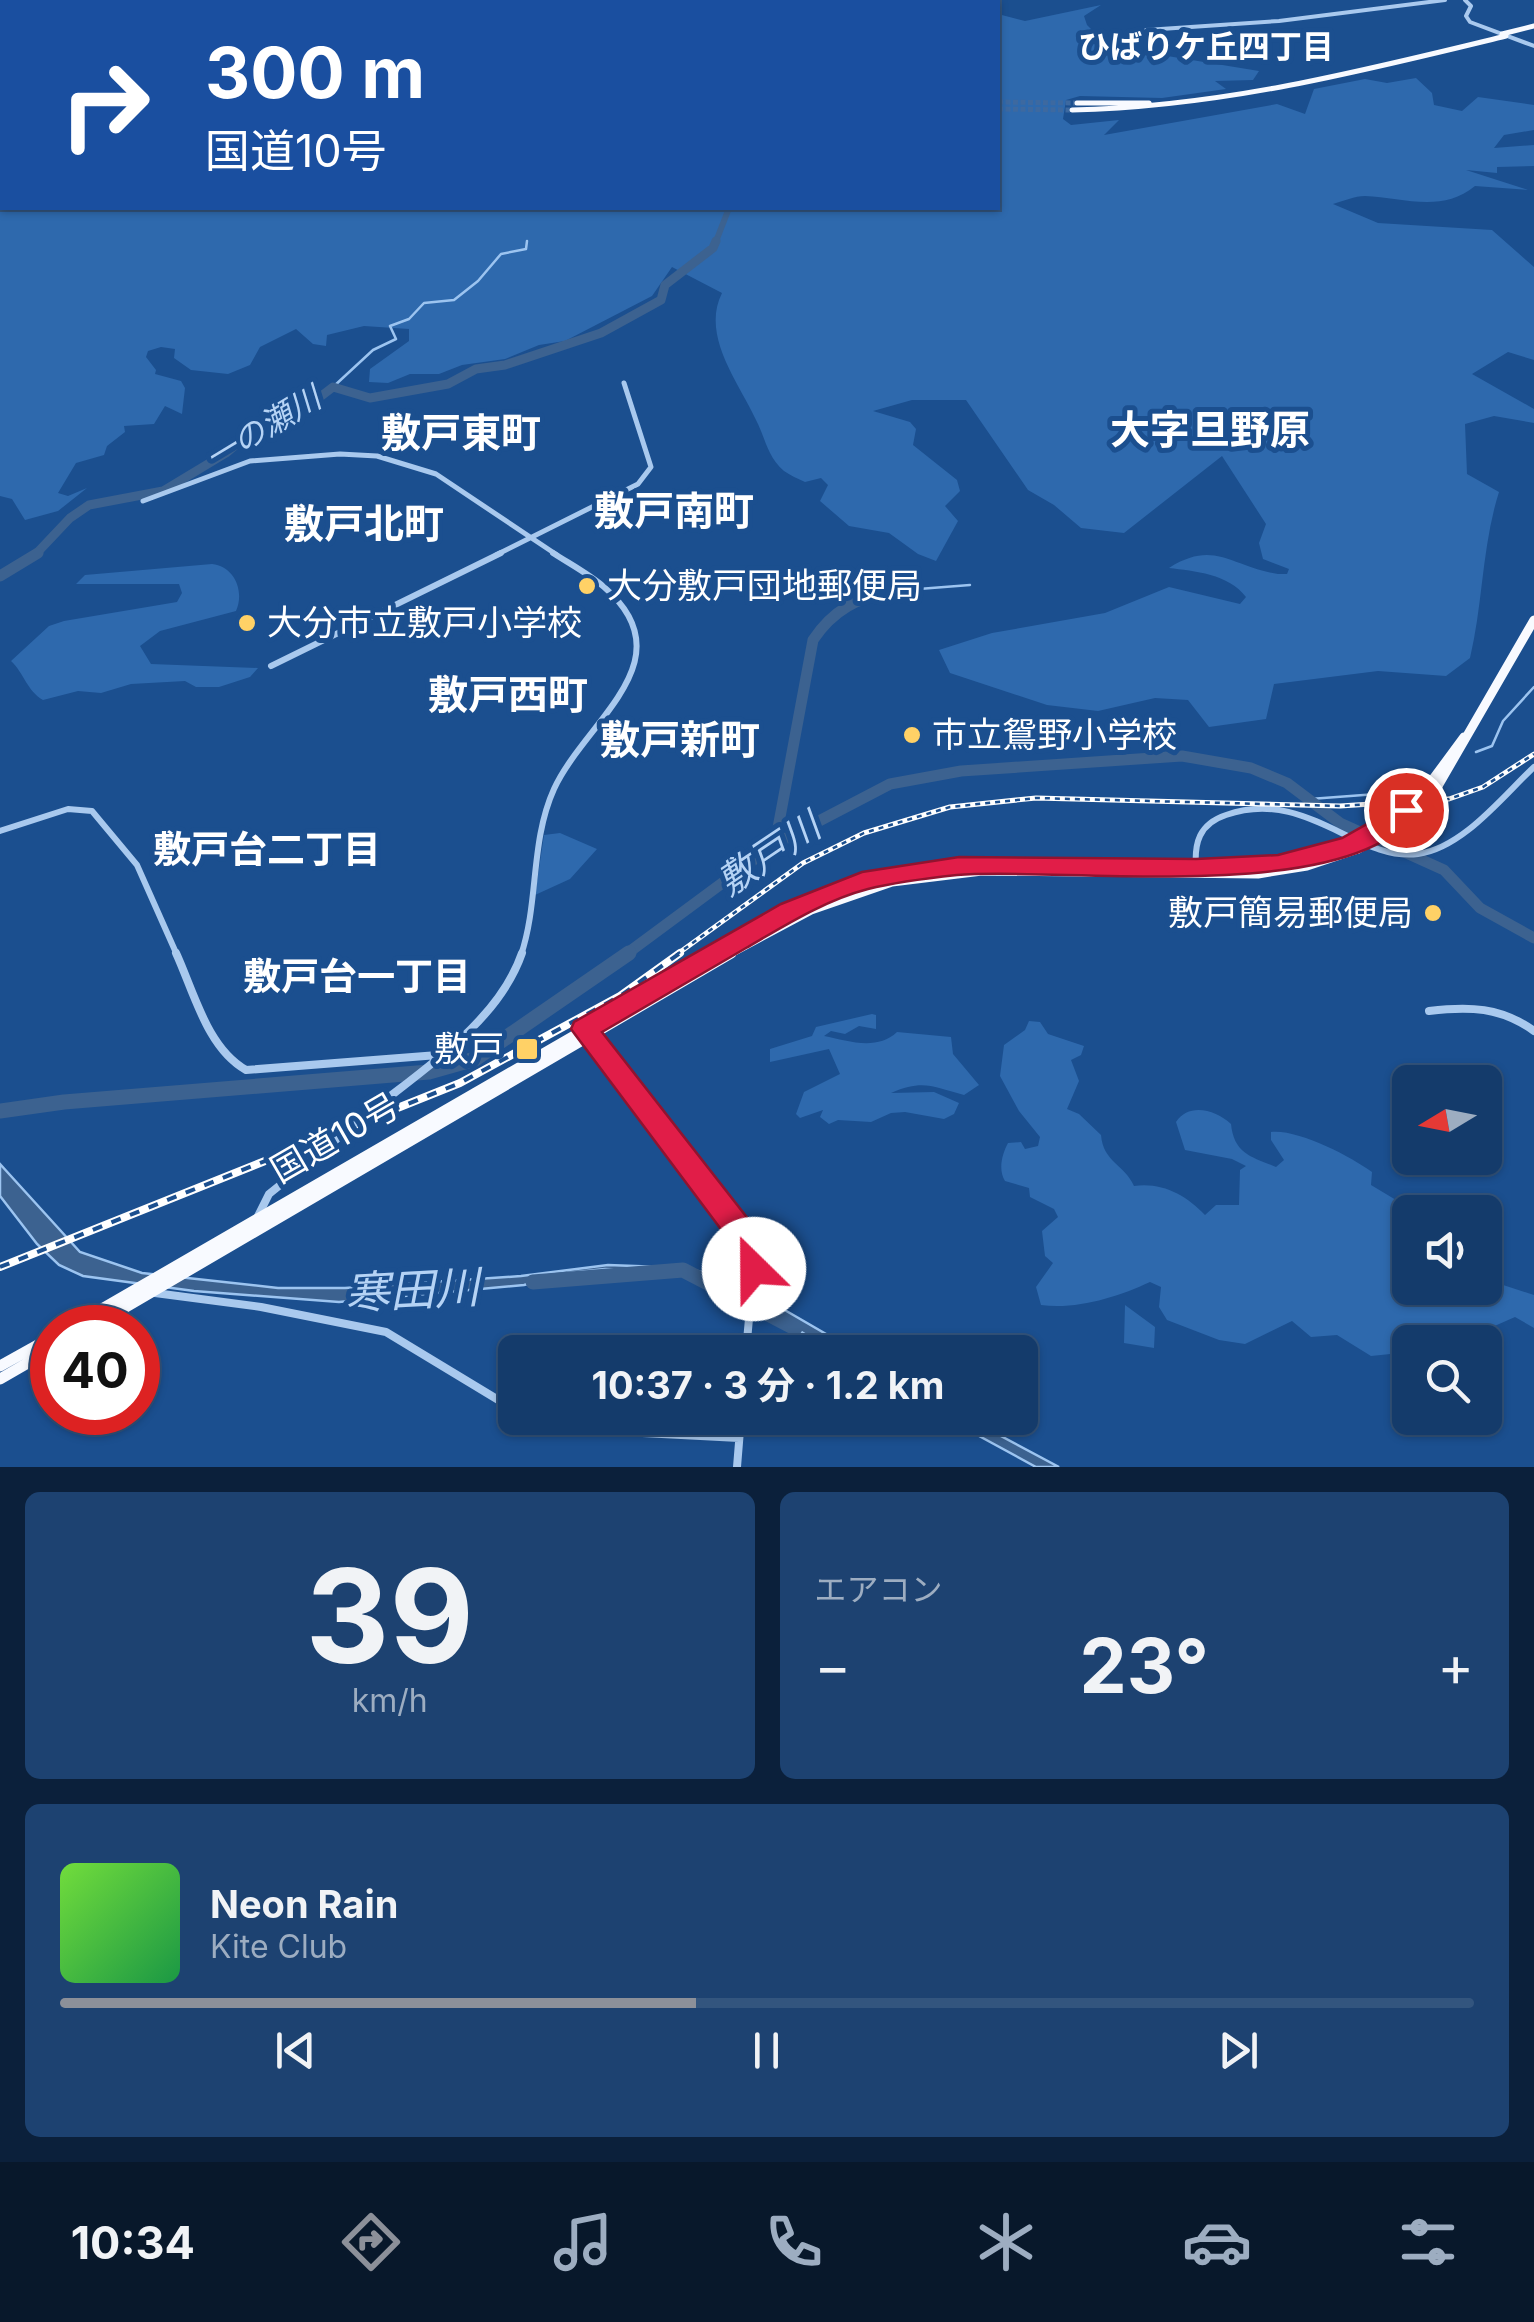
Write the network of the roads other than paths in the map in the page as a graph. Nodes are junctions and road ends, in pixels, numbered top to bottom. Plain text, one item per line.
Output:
1 (1445, 0) edge
2 (1465, 0) edge
3 (1534, 28) edge
4 (1146, 30) dead end
5 (1534, 46) edge
6 (1075, 106) tunnel mouth
7 (624, 383) dead end
8 (143, 501) dead end
9 (532, 538) junction
10 (1534, 620) edge
11 (271, 666) dead end
12 (1534, 767) edge
13 (1434, 784) junction
14 (0, 831) edge
15 (1382, 832) junction
16 (1196, 872) junction
17 (1429, 1011) dead end
18 (1534, 1030) edge
19 (587, 1032) junction
20 (440, 1054) junction
21 (257, 1218) junction
22 (247, 1234) junction
23 (167, 1270) joint
24 (145, 1290) junction
25 (115, 1305) edge
26 (123, 1305) edge
27 (748, 1335) edge
28 (30, 1349) edge
29 (30, 1362) edge
30 (0, 1366) edge
31 (0, 1379) edge
32 (498, 1401) edge
33 (681, 1435) edge
34 (739, 1435) edge
35 (739, 1438) junction
36 (737, 1467) edge

1 - 4 street
2 - 5 street
3 - 6 highway, bridge
7 - 9 street
8 - 9 street
9 - 11 street
9 - 20 street
10 - 13 highway, 国道10号
12 - 16 street
13 - 15 highway, 国道10号, bridge
13 - 15 highway, 国道10号, bridge
14 - 20 street
15 - 16 highway, 国道10号, bridge
16 - 19 highway, 国道10号
17 - 18 street
19 - 21 highway, 国道10号
19 - 22 highway, 国道10号
19 - 27 street
20 - 21 street, bridge
21 - 22 street
21 - 23 highway, 国道10号
22 - 24 highway, 国道10号
23 - 24 highway, 国道10号
24 - 25 highway, 国道10号
24 - 26 highway, 国道10号
24 - 32 street
28 - 30 highway
29 - 31 highway
33 - 35 street
34 - 35 street
35 - 36 street

